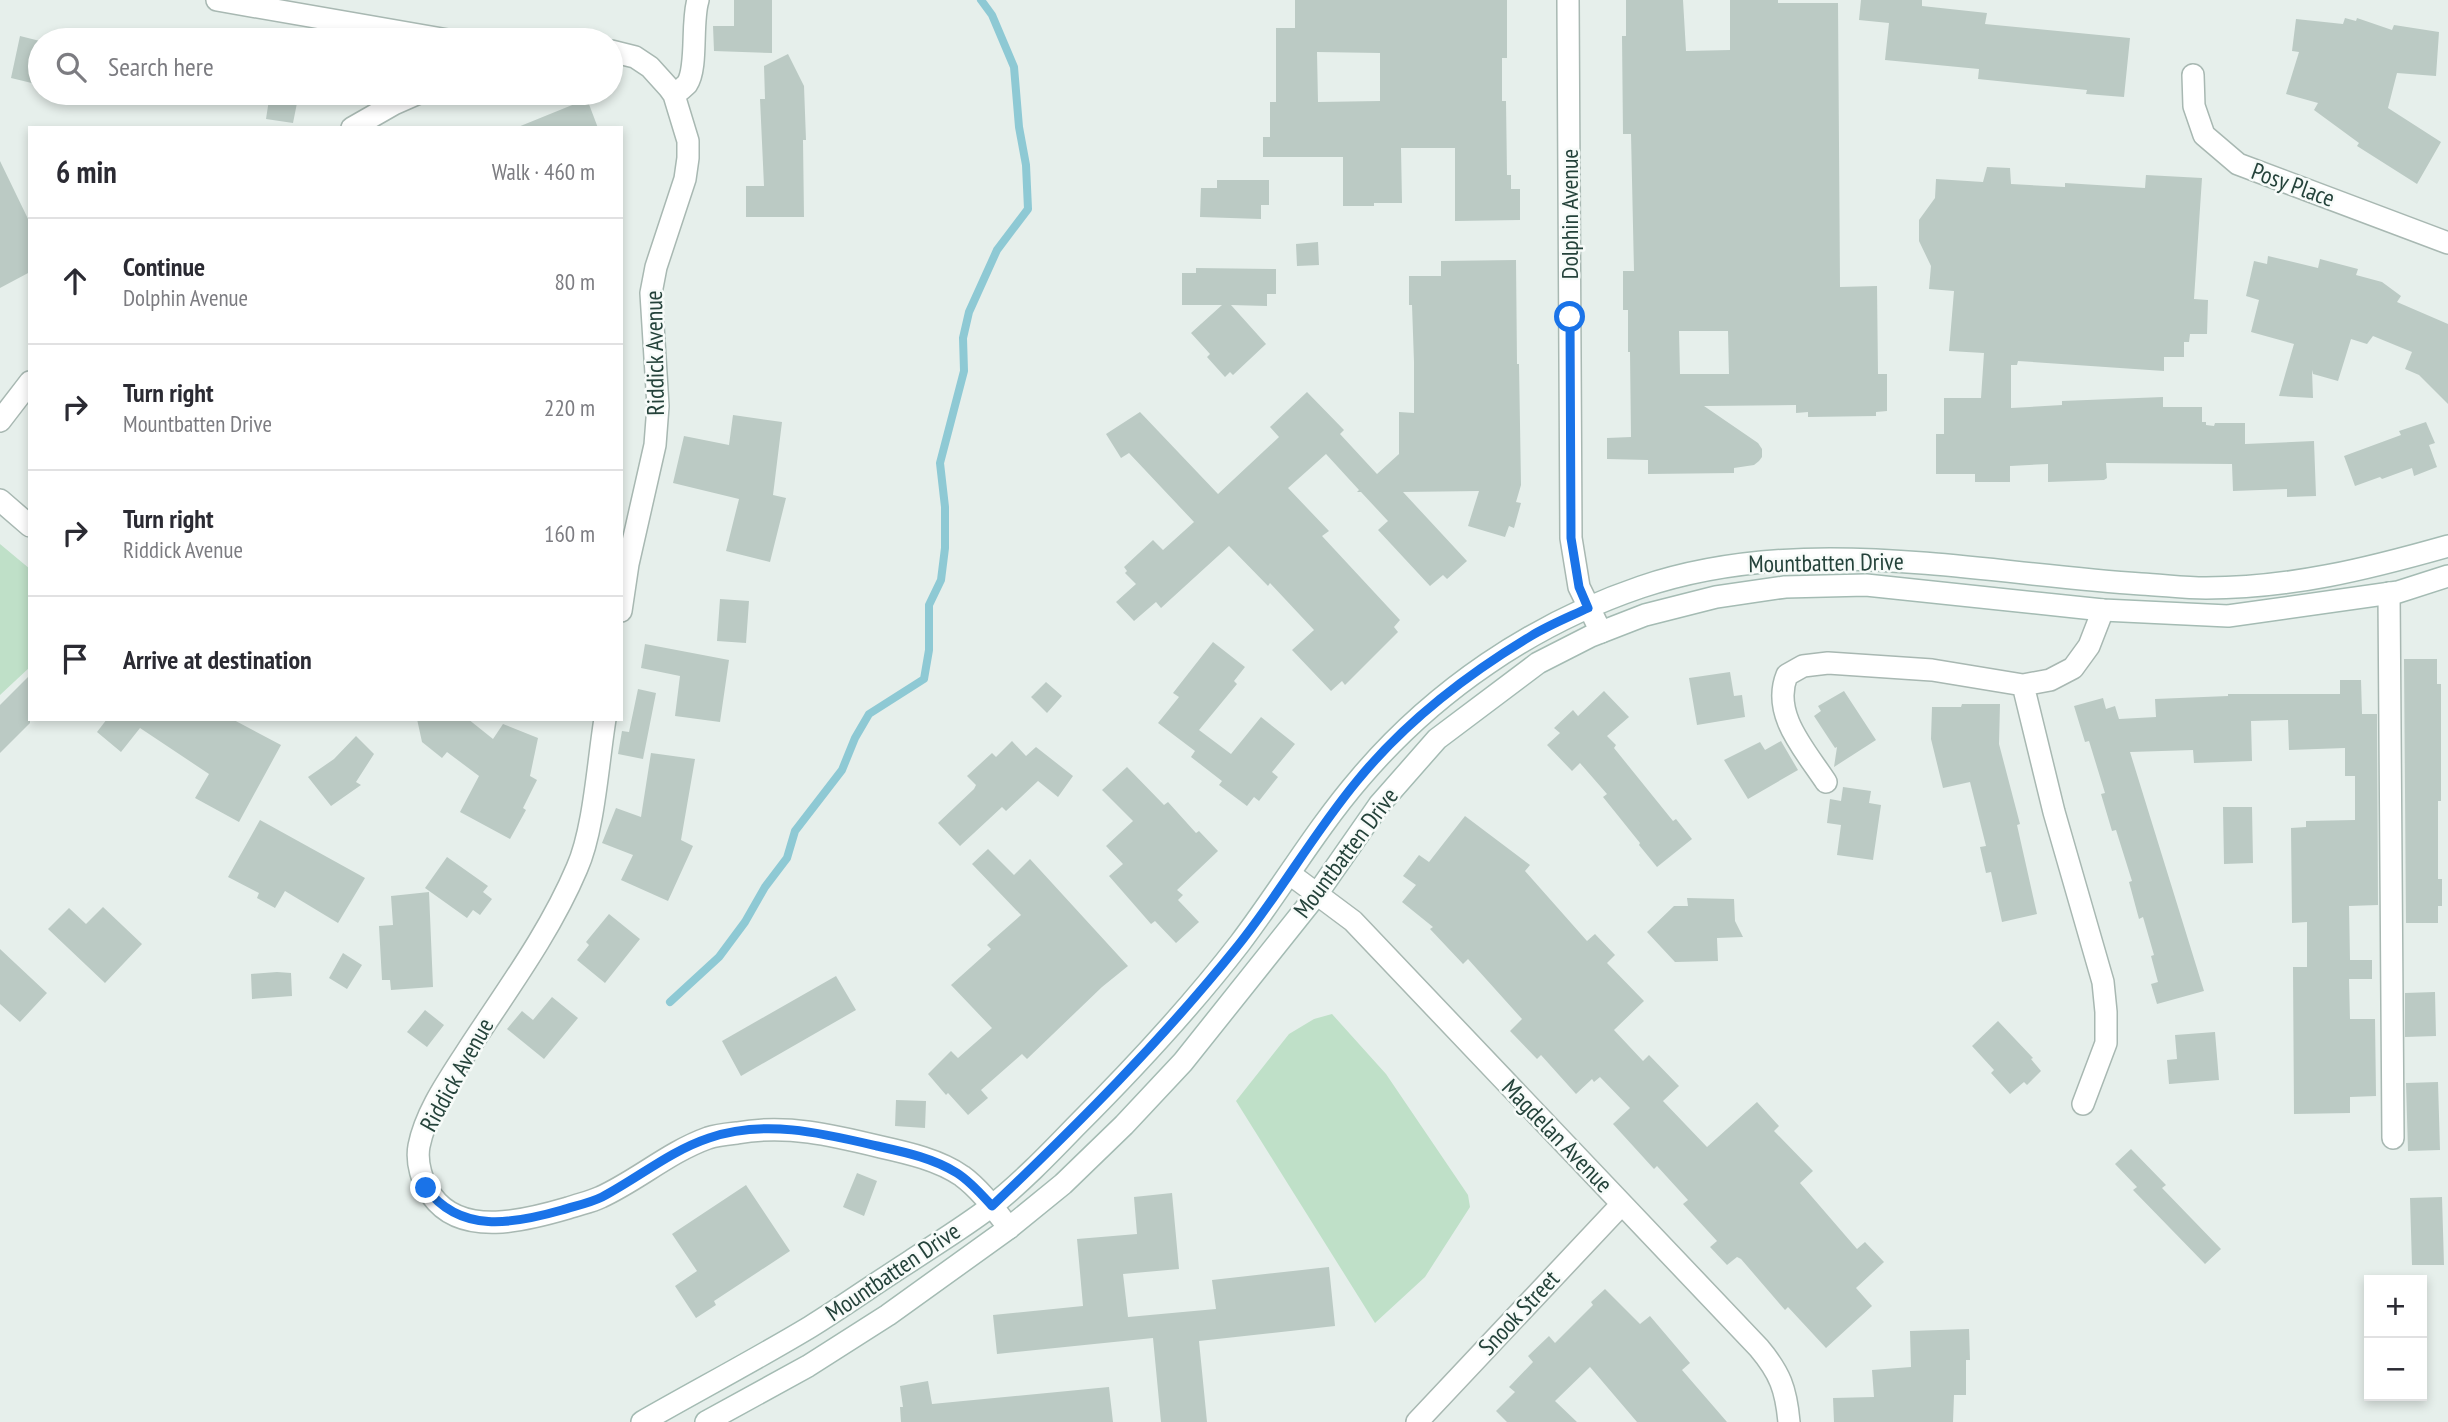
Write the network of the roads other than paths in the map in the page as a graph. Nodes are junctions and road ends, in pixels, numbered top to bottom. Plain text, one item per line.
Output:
1 (217, 0) edge
2 (698, 0) edge
3 (1569, 0) edge
4 (379, 28) edge
5 (623, 54) edge
6 (2193, 75) dead end
7 (674, 95) junction
8 (392, 105) edge
9 (356, 126) edge
10 (2448, 243) edge
11 (28, 385) edge
12 (0, 421) edge
13 (0, 500) edge
14 (28, 524) edge
15 (2448, 545) edge
16 (625, 564) edge
17 (2448, 576) edge
18 (623, 588) edge
19 (2389, 593) junction
20 (1588, 608) junction
21 (2104, 610) junction
22 (1601, 632) junction
23 (2023, 685) junction
24 (605, 721) edge
25 (1826, 782) dead end
26 (1290, 874) junction
27 (1317, 894) junction
28 (2083, 1104) dead end
29 (2393, 1138) dead end
30 (1622, 1204) junction
31 (992, 1206) junction
32 (1009, 1228) junction
33 (642, 1422) edge
34 (706, 1422) edge
35 (1417, 1422) edge
36 (1789, 1422) edge

1 - 4 street
2 - 7 street
3 - 20 street, Dolphin Avenue
5 - 7 street, Riddick Avenue
6 - 10 street, Posy Place
7 - 16 street, Riddick Avenue
8 - 9 street
11 - 12 street
13 - 14 street
15 - 20 street, Mountbatten Drive
16 - 18 street, Riddick Avenue
17 - 19 street, Mountbatten Drive
19 - 21 street, Mountbatten Drive
19 - 29 street
20 - 22 street, Dolphin Avenue
20 - 26 street, Mountbatten Drive
21 - 22 street, Mountbatten Drive
21 - 23 street
22 - 27 street, Mountbatten Drive
23 - 25 street
23 - 28 street
24 - 31 street, Riddick Avenue
26 - 27 street, Magdelan Avenue
26 - 31 street, Mountbatten Drive
27 - 30 street, Magdelan Avenue
27 - 32 street, Mountbatten Drive
30 - 35 street, Snook Street
30 - 36 street, Magdelan Avenue
31 - 32 street, Riddick Avenue
31 - 33 street, Mountbatten Drive
32 - 34 street, Mountbatten Drive

